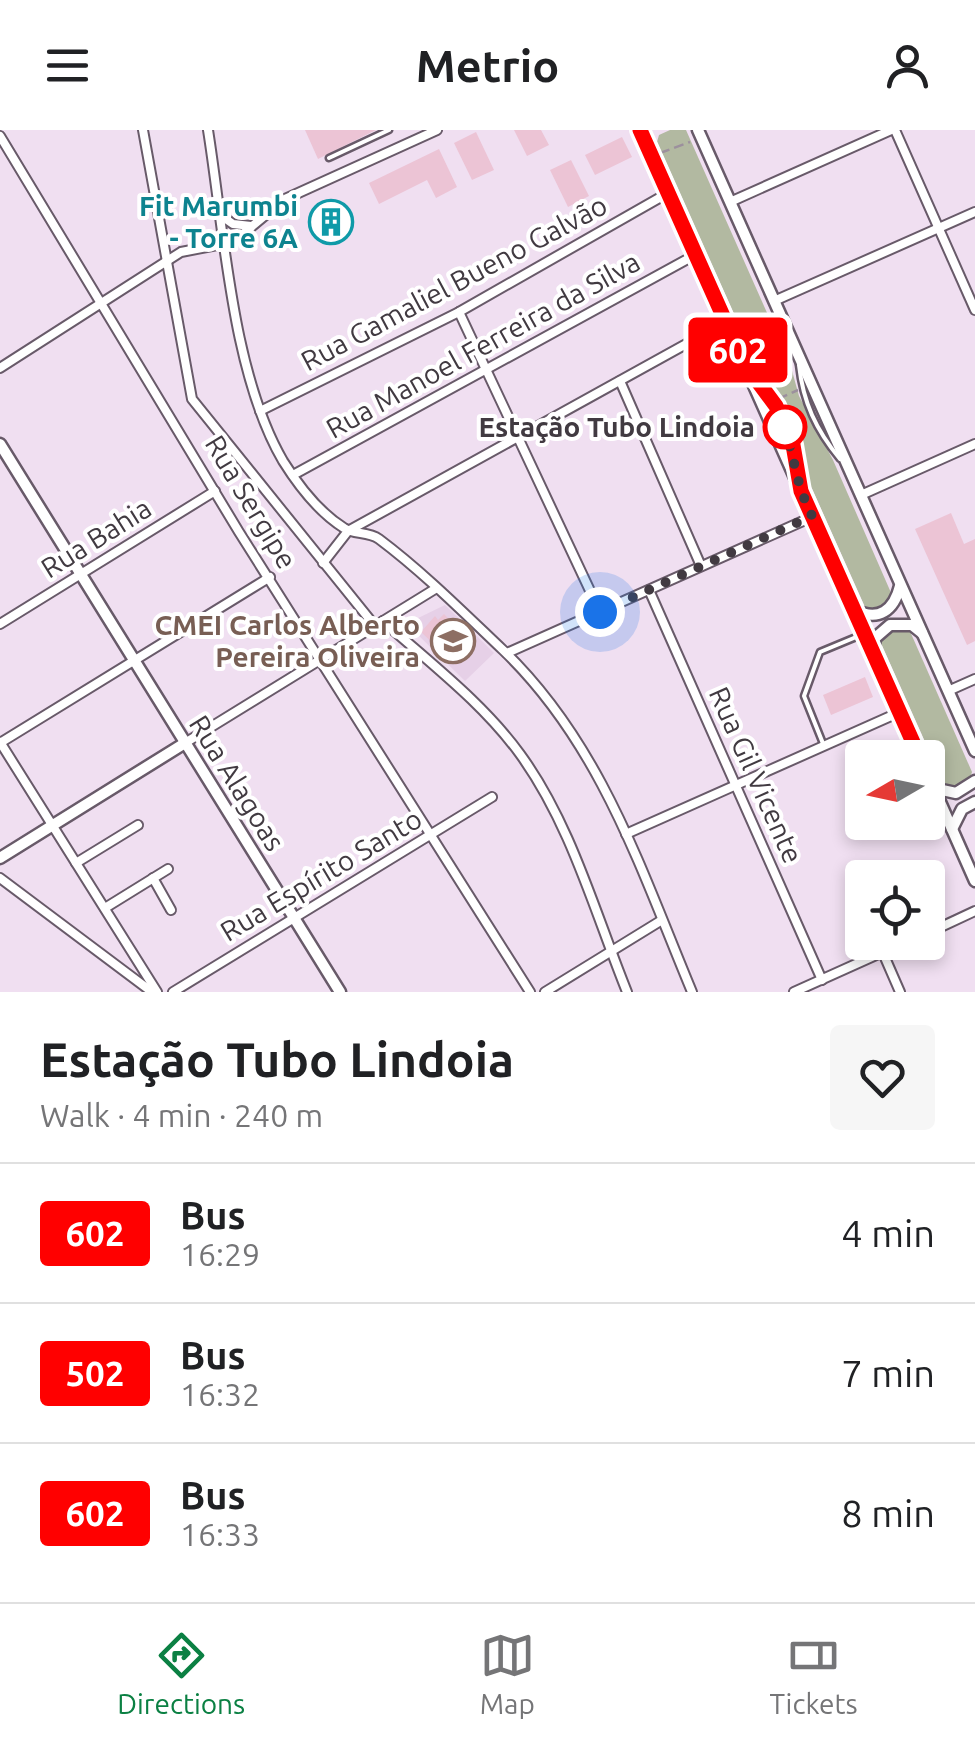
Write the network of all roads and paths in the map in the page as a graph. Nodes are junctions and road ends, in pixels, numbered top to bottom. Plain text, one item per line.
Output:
1 (143, 130) edge
2 (208, 130) edge
3 (389, 130) edge
4 (437, 130) edge
5 (640, 130) edge
6 (655, 130) edge
7 (893, 130) edge
8 (2, 133) edge
9 (699, 134) edge
10 (650, 152) junction
11 (329, 158) dead end
12 (668, 193) junction
13 (730, 202) junction
14 (975, 212) edge
15 (222, 216) junction
16 (251, 226) junction
17 (938, 228) junction
18 (226, 245) junction
19 (696, 254) junction
20 (164, 263) junction
21 (774, 301) junction
22 (103, 302) junction
23 (975, 310) edge
24 (459, 312) junction
25 (726, 322) junction
26 (798, 354) junction
27 (744, 363) junction
28 (0, 368) edge
29 (486, 369) junction
30 (620, 381) junction
31 (801, 389) junction
32 (772, 402) junction
33 (197, 408) junction
34 (260, 412) junction
35 (176, 421) junction
36 (519, 437) junction
37 (0, 444) edge
38 (975, 444) edge
39 (850, 470) junction
40 (292, 475) junction
41 (215, 491) junction
42 (801, 491) junction
43 (861, 495) junction
44 (812, 516) junction
45 (348, 532) junction
46 (323, 563) junction
47 (701, 566) junction
48 (80, 574) junction
49 (270, 577) junction
50 (900, 584) junction
51 (435, 589) junction
52 (649, 590) junction
53 (854, 610) junction
54 (600, 612) junction
55 (379, 623) junction
56 (0, 624) edge
57 (864, 633) junction
58 (922, 634) junction
59 (873, 652) junction
60 (506, 653) junction
61 (323, 658) junction
62 (134, 660) junction
63 (975, 679) edge
64 (948, 691) junction
65 (900, 712) junction
66 (912, 740) edge
67 (0, 742) edge
68 (185, 743) junction
69 (824, 746) junction
70 (975, 751) edge
71 (975, 781) edge
72 (736, 785) junction
73 (945, 791) edge
74 (492, 797) dead end
75 (975, 802) edge
76 (945, 815) edge
77 (52, 825) junction
78 (138, 825) dead end
79 (952, 830) junction
80 (432, 834) junction
81 (626, 834) junction
82 (0, 858) edge
83 (76, 863) junction
84 (168, 869) dead end
85 (0, 878) edge
86 (153, 878) junction
87 (975, 881) edge
88 (104, 908) junction
89 (171, 910) dead end
90 (975, 912) edge
91 (294, 918) junction
92 (662, 920) junction
93 (945, 925) edge
94 (611, 952) junction
95 (866, 960) edge
96 (886, 960) edge
97 (822, 980) junction
98 (155, 992) edge
99 (173, 992) edge
100 (340, 992) edge
101 (530, 992) edge
102 (545, 992) edge
103 (627, 992) edge
104 (692, 992) edge
105 (794, 992) edge
106 (900, 992) edge

1 - 20 street
2 - 15 street
3 - 11 lane
4 - 16 street
5 - 10 main road
6 - 10 main road
7 - 13 street
7 - 17 street
8 - 22 street, Rua Sergipe
9 - 10 path
9 - 13 main road
10 - 12 main road
12 - 19 main road
12 - 24 street, Rua Gamaliel Bueno Galvão
13 - 21 main road
14 - 17 street
15 - 16 street
15 - 18 street
16 - 18 street
17 - 21 street
17 - 23 street
18 - 20 street
18 - 34 street
19 - 25 main road
19 - 29 street, Rua Manoel Ferreira da Silva
20 - 22 street
20 - 33 street
21 - 26 main road
22 - 28 street
22 - 35 street, Rua Sergipe
24 - 29 street
24 - 34 street, Rua Gamaliel Bueno Galvão
25 - 27 main road
25 - 30 street
26 - 31 lane
26 - 39 main road
27 - 32 lane
27 - 42 main road
29 - 36 street
29 - 40 street, Rua Manoel Ferreira da Silva
30 - 36 street
30 - 47 street
31 - 32 path
31 - 39 lane
32 - 42 lane
33 - 35 street
33 - 46 street
34 - 40 street
35 - 41 street, Rua Sergipe
36 - 45 street
36 - 54 street
37 - 48 main road, Rua Alagoas
38 - 43 street
39 - 43 main road
40 - 45 street
41 - 48 street, Rua Bahia
41 - 49 street, Rua Sergipe
42 - 44 main road
43 - 50 main road
44 - 47 street
44 - 53 main road
45 - 46 street
45 - 51 street
46 - 55 street
47 - 52 street
48 - 56 street, Rua Bahia
48 - 62 main road, Rua Alagoas
49 - 61 street, Rua Sergipe
49 - 62 street
50 - 53 main road
50 - 58 main road
51 - 55 street
51 - 60 street
52 - 54 street
52 - 72 street, Rua Gil Vicente
53 - 57 main road
54 - 60 street
55 - 61 street
55 - 94 street
57 - 59 main road
57 - 69 lane
58 - 59 main road
58 - 64 main road
59 - 65 main road
60 - 81 street
61 - 68 street
61 - 80 street, Rua Sergipe
62 - 67 street
62 - 68 main road, Rua Alagoas
63 - 64 street
64 - 70 main road
65 - 66 main road
65 - 69 street
67 - 77 street
68 - 77 main road
68 - 91 main road, Rua Alagoas
69 - 72 street
71 - 73 main road
72 - 81 street
72 - 97 street, Rua Gil Vicente
74 - 80 street, Rua Espírito Santo
75 - 79 main road
76 - 79 main road
77 - 82 main road
77 - 83 street
78 - 83 street
79 - 87 main road
80 - 91 street, Rua Espírito Santo
80 - 101 street, Rua Sergipe
81 - 92 street
83 - 88 street
84 - 86 street
85 - 98 street
86 - 88 street
86 - 89 street
88 - 98 street
90 - 93 street
91 - 99 street, Rua Espírito Santo
91 - 100 main road, Rua Alagoas
92 - 94 street
92 - 104 street
94 - 102 street
94 - 103 street
95 - 97 street
96 - 106 street
97 - 105 street

